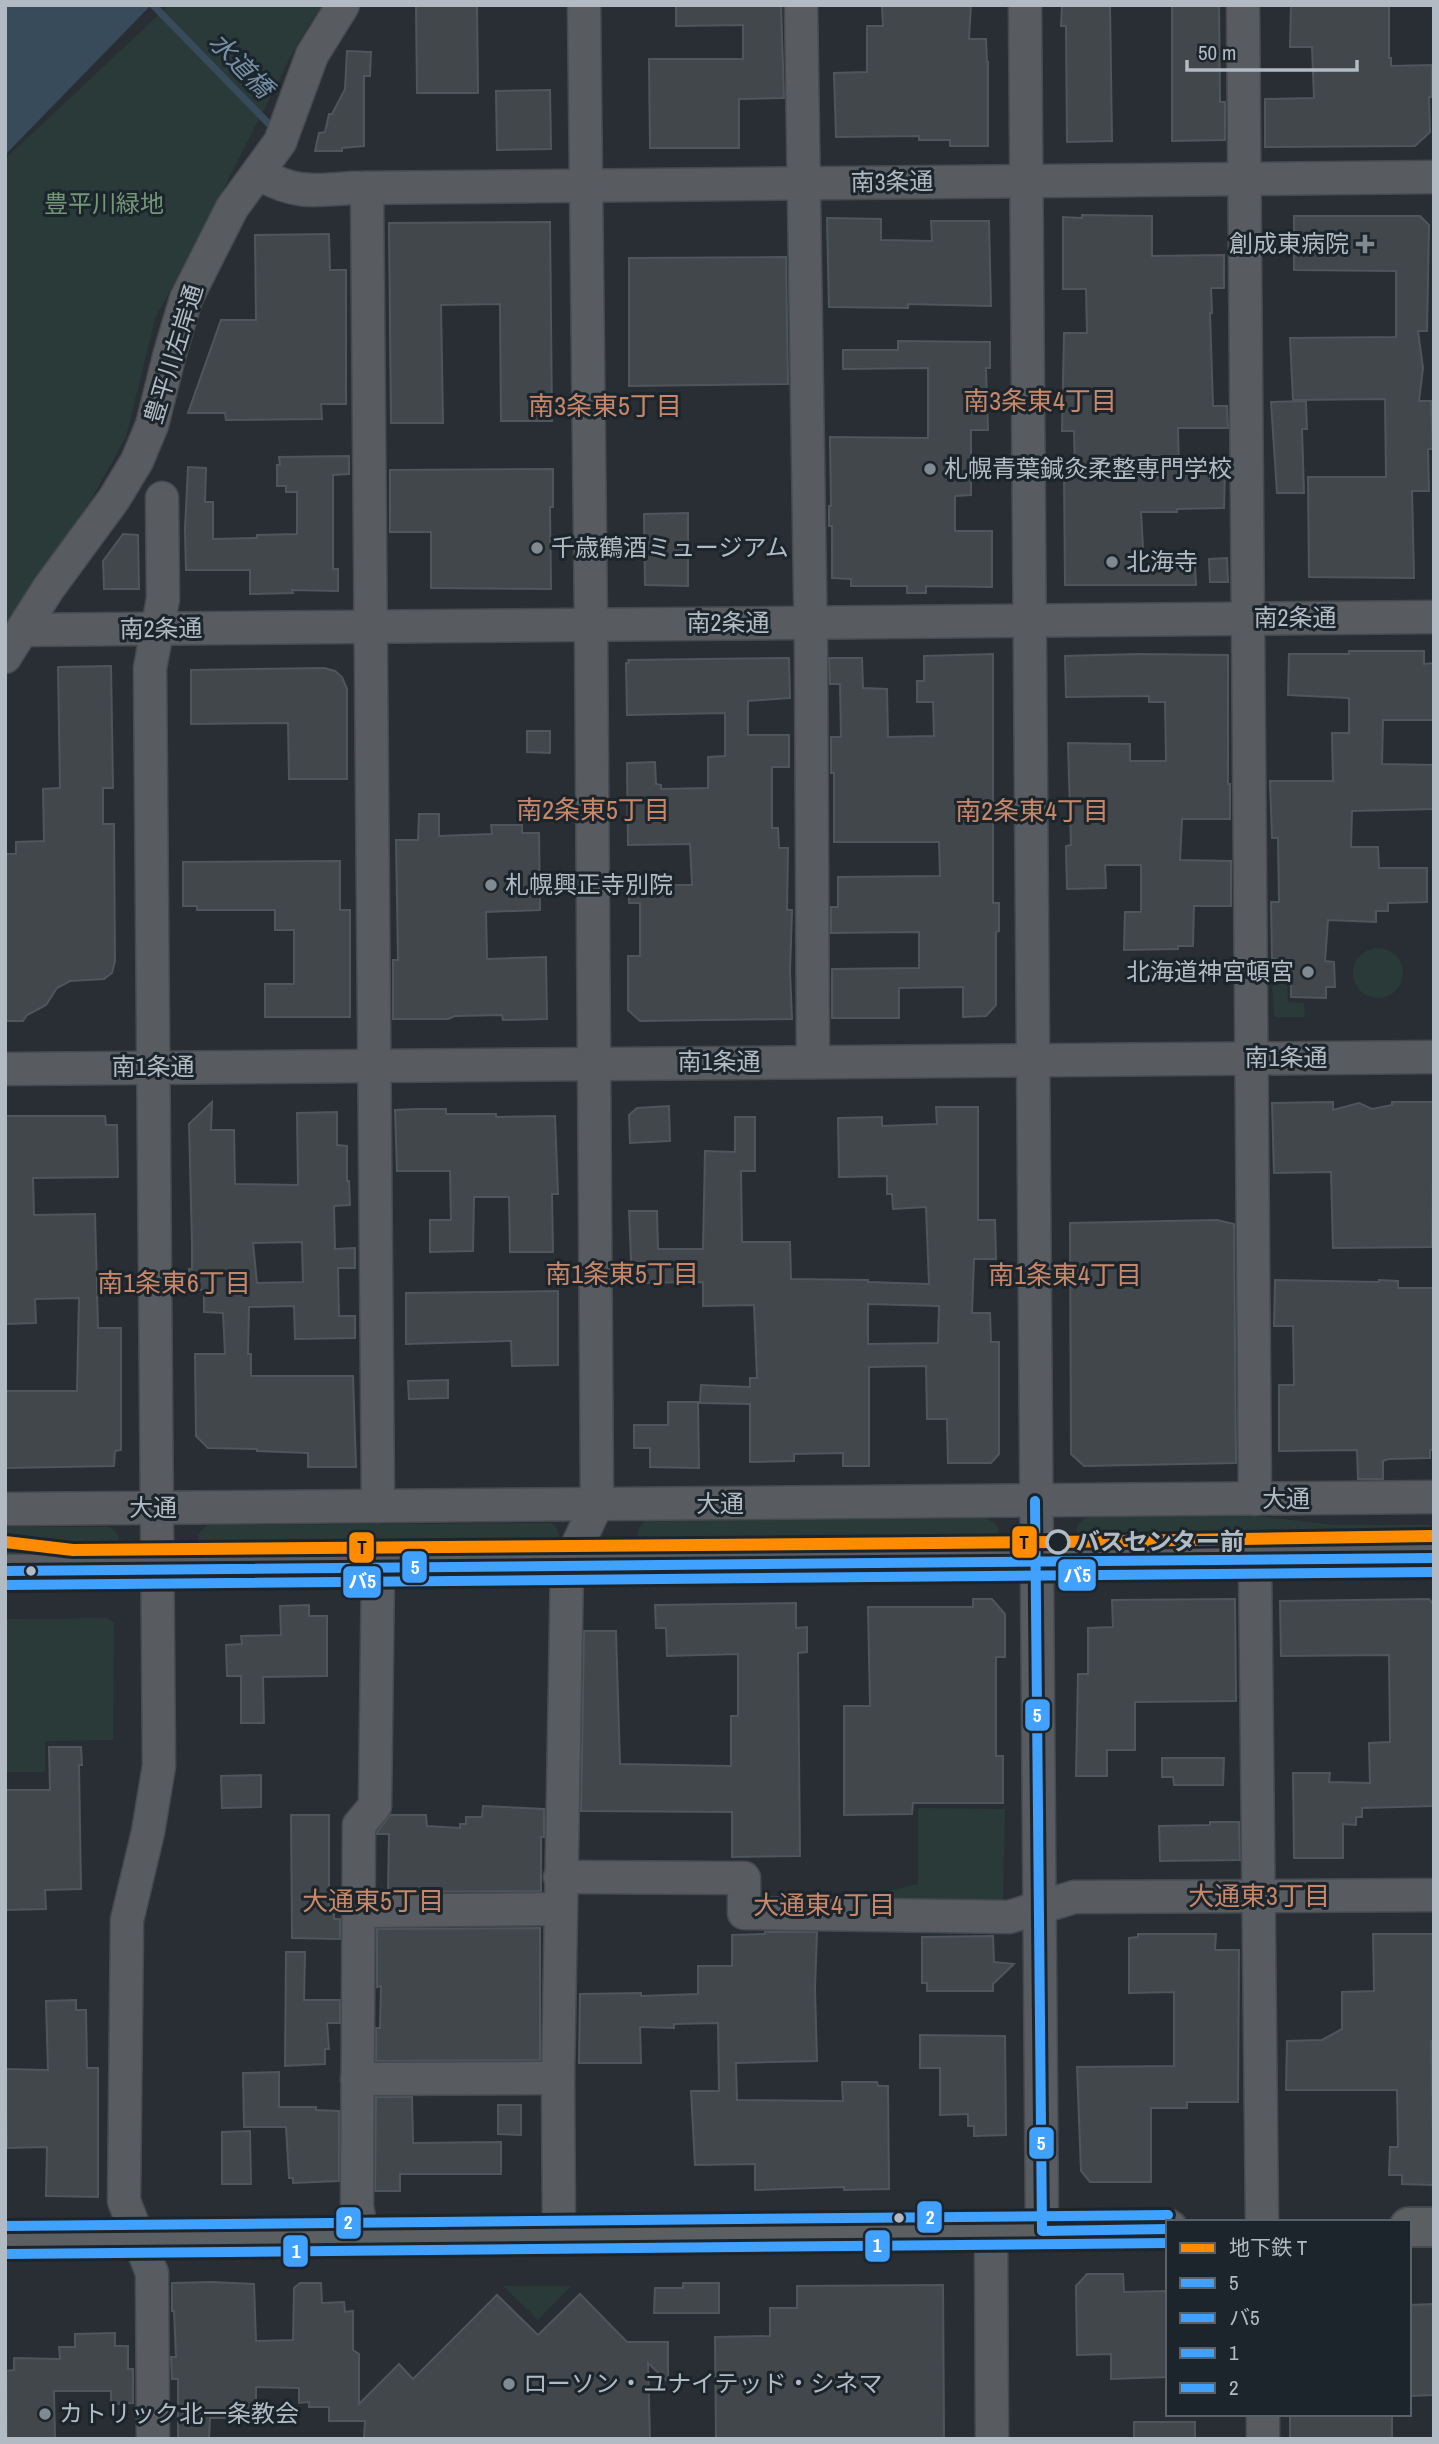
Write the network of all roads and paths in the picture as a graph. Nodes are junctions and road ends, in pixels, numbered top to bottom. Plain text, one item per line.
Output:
1 (343, 5) edge
2 (584, 5) edge
3 (801, 5) edge
4 (1025, 5) edge
5 (1243, 5) edge
6 (258, 173) junction
7 (1434, 177) edge
8 (1245, 179) junction
9 (1025, 180) junction
10 (805, 183) junction
11 (586, 186) junction
12 (359, 188) junction
13 (162, 498) dead end
14 (1434, 617) edge
15 (1248, 618) junction
16 (1029, 620) junction
17 (810, 622) junction
18 (591, 624) junction
19 (372, 626) junction
20 (158, 629) junction
21 (23, 630) junction
22 (5, 657) edge
23 (1434, 1057) edge
24 (1252, 1059) junction
25 (1033, 1060) junction
26 (813, 1062) junction
27 (594, 1063) junction
28 (374, 1065) junction
29 (153, 1067) junction
30 (5, 1069) edge
31 (1434, 1497) edge
32 (1255, 1499) junction
33 (1035, 1501) junction
34 (597, 1504) junction
35 (377, 1506) junction
36 (158, 1508) junction
37 (5, 1509) edge
38 (1434, 1558) edge
39 (1255, 1561) junction
40 (1035, 1563) junction
41 (567, 1567) junction
42 (378, 1568) junction
43 (159, 1570) junction
44 (5, 1571) edge
45 (560, 1877) junction
46 (1259, 1895) junction
47 (1434, 1895) edge
48 (1039, 1908) junction
49 (560, 1909) junction
50 (360, 1911) junction
51 (558, 2078) junction
52 (357, 2079) junction
53 (1262, 2220) edge
54 (1411, 2227) edge
55 (1434, 2227) edge
56 (1166, 2230) edge
57 (991, 2231) junction
58 (1042, 2231) junction
59 (559, 2235) junction
60 (363, 2237) junction
61 (137, 2239) junction
62 (5, 2240) edge
63 (1263, 2416) edge
64 (152, 2439) edge
65 (992, 2439) edge
66 (1263, 2439) edge

1 - 6 street, 豊平川左岸通
2 - 11 street
3 - 10 street
4 - 9 street
5 - 8 street
6 - 12 street, 南3条通
6 - 21 street, 豊平川左岸通
7 - 8 street, 南3条通
8 - 9 street, 南3条通
8 - 15 street
9 - 10 street, 南3条通
9 - 16 street
10 - 11 street, 南3条通
10 - 17 street
11 - 12 street, 南3条通
11 - 18 street
12 - 19 street
13 - 20 street
14 - 15 street, 南2条通
15 - 16 street, 南2条通
15 - 24 street
16 - 17 street, 南2条通
16 - 25 street
17 - 18 street, 南2条通
17 - 26 street
18 - 19 street, 南2条通
18 - 27 street
19 - 20 street, 南2条通
19 - 28 street
20 - 21 street, 南2条通
20 - 29 street
21 - 22 street, 豊平川左岸通
23 - 24 street, 南1条通
24 - 25 street, 南1条通
24 - 32 street
25 - 26 street, 南1条通
25 - 33 street
26 - 27 street, 南1条通
27 - 28 street, 南1条通
27 - 34 street
28 - 29 street, 南1条通
28 - 35 street
29 - 30 street, 南1条通
29 - 36 street
31 - 32 street, 大通
32 - 33 street, 大通
33 - 34 street, 大通
33 - 40 street
34 - 35 street, 大通
34 - 41 street
35 - 36 street, 大通
36 - 37 street, 大通
36 - 43 street
38 - 39 street
39 - 40 street
39 - 46 street
40 - 41 street
40 - 48 street
41 - 42 street
41 - 45 street
42 - 43 street
42 - 50 street
43 - 44 street
43 - 61 street
45 - 48 street
45 - 49 street
46 - 47 street
46 - 48 street
46 - 53 street
48 - 58 street
49 - 50 street
49 - 51 street
50 - 52 street
51 - 52 street
51 - 59 street
52 - 60 street
54 - 55 highway
56 - 58 highway
57 - 58 highway
57 - 59 highway
57 - 65 street
59 - 60 highway
60 - 61 highway
61 - 62 highway
61 - 64 street
63 - 66 street

